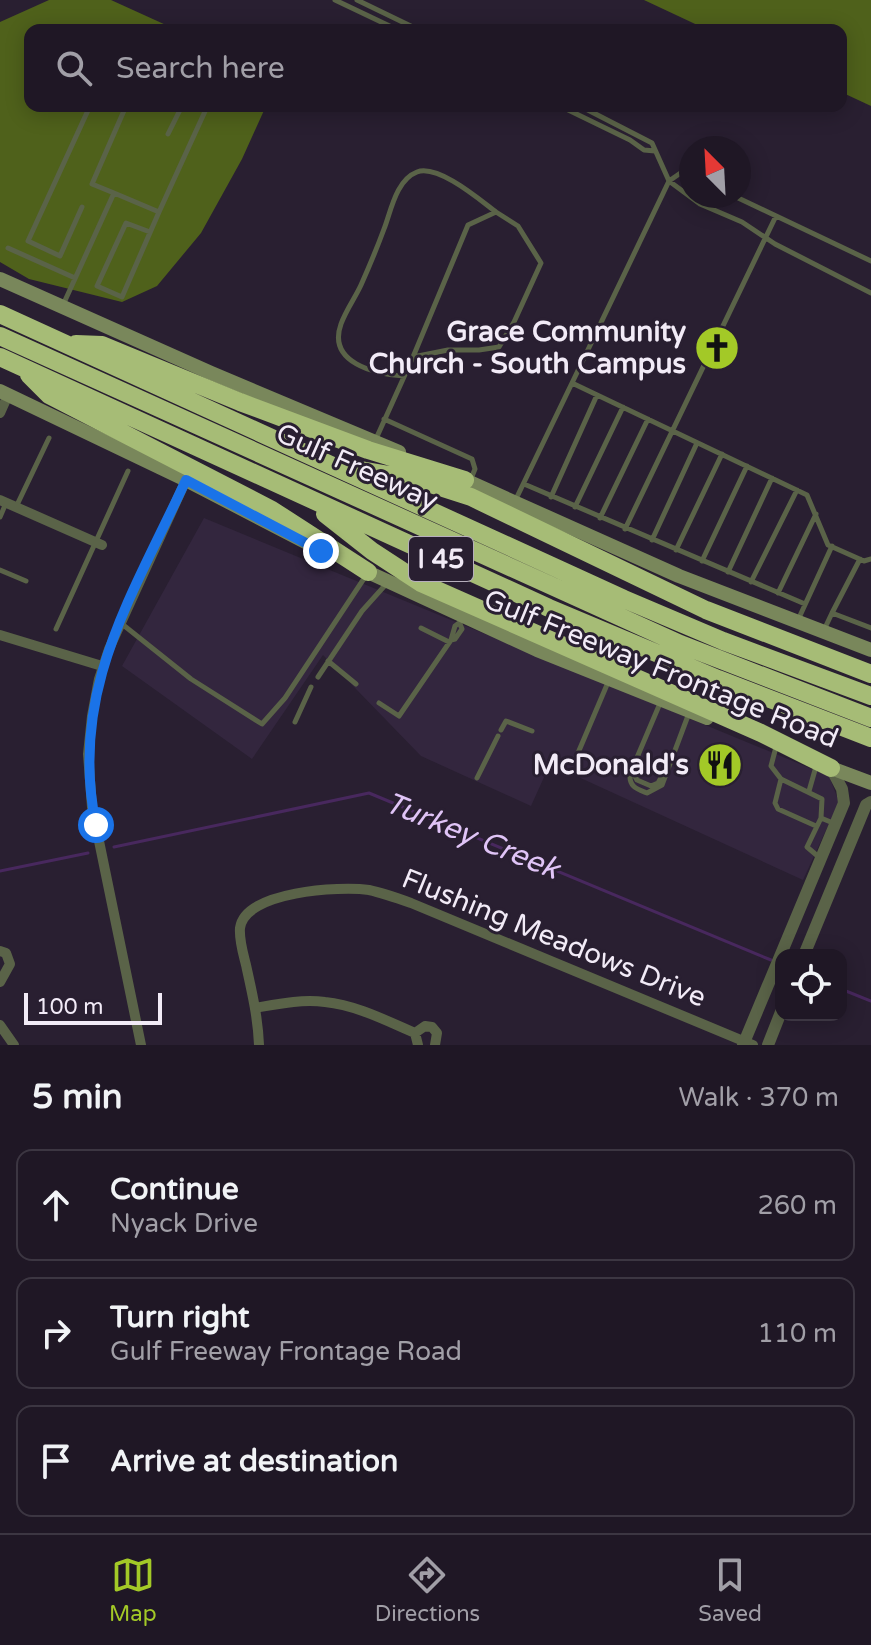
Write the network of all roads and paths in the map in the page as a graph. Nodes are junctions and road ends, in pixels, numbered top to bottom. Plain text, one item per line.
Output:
1 (335, 0) edge
2 (357, 0) edge
3 (346, 2) edge
4 (387, 24) edge
5 (407, 24) edge
6 (87, 112) edge
7 (123, 112) edge
8 (179, 112) edge
9 (203, 112) edge
10 (572, 112) edge
11 (592, 112) edge
12 (168, 134) dead end
13 (655, 151) junction
14 (679, 174) edge
15 (669, 181) junction
16 (114, 193) junction
17 (751, 204) edge
18 (82, 207) dead end
19 (159, 212) junction
20 (496, 212) junction
21 (776, 216) junction
22 (150, 232) junction
23 (765, 237) junction
24 (8, 248) dead end
25 (871, 261) edge
26 (75, 278) junction
27 (0, 279) edge
28 (871, 293) edge
29 (62, 306) junction
30 (0, 314) edge
31 (0, 336) edge
32 (65, 344) junction
33 (0, 357) edge
34 (413, 357) junction
35 (18, 365) junction
36 (404, 376) junction
37 (572, 383) junction
38 (4, 393) edge
39 (597, 395) junction
40 (623, 407) junction
41 (0, 413) edge
42 (384, 419) junction
43 (648, 419) junction
44 (671, 430) junction
45 (220, 436) junction
46 (49, 438) dead end
47 (374, 442) junction
48 (697, 442) junction
49 (722, 454) junction
50 (747, 466) junction
51 (128, 471) dead end
52 (772, 478) junction
53 (186, 480) junction
54 (468, 481) junction
55 (524, 484) junction
56 (797, 490) junction
57 (551, 497) junction
58 (515, 502) junction
59 (7, 504) edge
60 (575, 507) junction
61 (816, 514) junction
62 (0, 517) edge
63 (600, 518) junction
64 (625, 529) junction
65 (652, 540) junction
66 (100, 544) junction
67 (832, 546) junction
68 (676, 550) junction
69 (860, 559) junction
70 (871, 559) edge
71 (702, 561) junction
72 (0, 570) edge
73 (368, 572) junction
74 (728, 572) junction
75 (26, 581) dead end
76 (388, 582) junction
77 (751, 582) junction
78 (778, 593) junction
79 (805, 604) junction
80 (832, 613) junction
81 (462, 620) junction
82 (797, 621) junction
83 (121, 623) junction
84 (421, 628) dead end
85 (871, 628) edge
86 (56, 629) dead end
87 (824, 632) junction
88 (0, 635) edge
89 (450, 641) junction
90 (871, 650) edge
91 (328, 661) junction
92 (102, 666) junction
93 (871, 674) edge
94 (318, 677) dead end
95 (609, 679) junction
96 (356, 684) dead end
97 (311, 687) dead end
98 (871, 696) edge
99 (661, 700) junction
100 (379, 703) dead end
101 (689, 711) junction
102 (871, 718) edge
103 (295, 722) dead end
104 (532, 731) dead end
105 (871, 738) edge
106 (777, 746) junction
107 (575, 760) dead end
108 (824, 765) junction
109 (477, 778) dead end
110 (781, 779) junction
111 (871, 783) edge
112 (809, 791) junction
113 (871, 802) edge
114 (821, 818) junction
115 (835, 824) junction
116 (816, 826) junction
117 (820, 859) junction
118 (813, 875) junction
119 (833, 884) junction
120 (806, 949) edge
121 (0, 951) edge
122 (0, 982) edge
123 (255, 1008) junction
124 (777, 1021) edge
125 (0, 1025) edge
126 (415, 1033) junction
127 (747, 1044) edge
128 (14, 1045) edge
129 (141, 1045) edge
130 (259, 1045) edge
131 (418, 1045) edge
132 (435, 1045) edge
133 (768, 1045) edge

1 - 3 lane
2 - 5 lane
3 - 4 lane
6 - 18 lane
7 - 16 lane
8 - 12 lane
9 - 19 lane
10 - 13 lane
11 - 13 lane
13 - 15 lane
14 - 15 lane
15 - 23 lane
15 - 37 lane
16 - 19 lane
16 - 26 lane
17 - 21 lane
19 - 22 lane
20 - 34 lane
20 - 34 lane
20 - 36 lane
21 - 23 lane
21 - 25 lane
22 - 22 lane
23 - 28 lane
23 - 44 lane
24 - 26 lane
26 - 29 lane
27 - 29 main road
29 - 47 main road
30 - 32 highway, Gulf Freeway / I 45
31 - 45 highway, Gulf Freeway
32 - 54 highway
32 - 98 highway, Gulf Freeway / I 45
33 - 35 highway, Gulf Freeway / I 45
34 - 36 lane
35 - 73 highway
35 - 105 highway, Gulf Freeway / I 45
36 - 42 lane
37 - 39 lane
37 - 55 lane
38 - 41 street
38 - 53 main road, Gulf Freeway Frontage Road
39 - 40 lane
39 - 57 lane
40 - 43 lane
40 - 60 lane
42 - 47 lane
42 - 54 lane
43 - 44 lane
43 - 63 lane
44 - 48 lane
44 - 64 lane
45 - 93 highway
45 - 102 highway, Gulf Freeway
45 - 108 highway
46 - 59 lane
47 - 54 main road
48 - 49 lane
48 - 65 lane
49 - 50 lane
49 - 68 lane
50 - 52 lane
50 - 71 lane
51 - 66 lane
52 - 56 lane
52 - 74 lane
53 - 73 main road, Gulf Freeway Frontage Road
53 - 83 street
54 - 58 main road
55 - 57 lane
55 - 58 lane
56 - 61 lane
56 - 77 lane
57 - 60 lane
58 - 82 main road
59 - 62 lane
59 - 66 street
60 - 63 lane
61 - 67 lane
61 - 78 lane
63 - 64 lane
64 - 65 lane
65 - 68 lane
66 - 86 lane
67 - 69 lane
67 - 79 lane
68 - 71 lane
69 - 70 lane
69 - 80 lane
71 - 74 lane
72 - 75 lane
73 - 76 main road, Gulf Freeway Frontage Road
73 - 83 lane
74 - 77 lane
76 - 81 main road, Gulf Freeway Frontage Road
76 - 91 lane
77 - 78 lane
78 - 79 lane
79 - 82 lane
80 - 85 lane
80 - 87 lane
81 - 89 lane
81 - 95 main road, Gulf Freeway Frontage Road
82 - 87 main road
83 - 92 street
84 - 89 lane
87 - 90 main road
88 - 92 street
89 - 100 lane
91 - 94 lane
91 - 96 lane
92 - 129 street
95 - 99 main road, Gulf Freeway Frontage Road
95 - 107 lane
97 - 103 lane
99 - 101 main road, Gulf Freeway Frontage Road
99 - 101 lane
101 - 106 main road, Gulf Freeway Frontage Road
104 - 109 lane
106 - 108 main road, Gulf Freeway Frontage Road
106 - 110 lane
108 - 111 main road, Gulf Freeway Frontage Road
108 - 112 lane
108 - 115 street
110 - 112 lane
110 - 116 lane
112 - 114 lane
113 - 119 street
114 - 115 lane
114 - 116 lane
115 - 117 street
116 - 117 lane
117 - 118 street
118 - 119 lane
118 - 127 street
119 - 120 street
121 - 122 street
123 - 126 street
123 - 127 street, Flushing Meadows Drive
123 - 130 street
124 - 133 street
125 - 128 street
126 - 131 street
126 - 132 street

